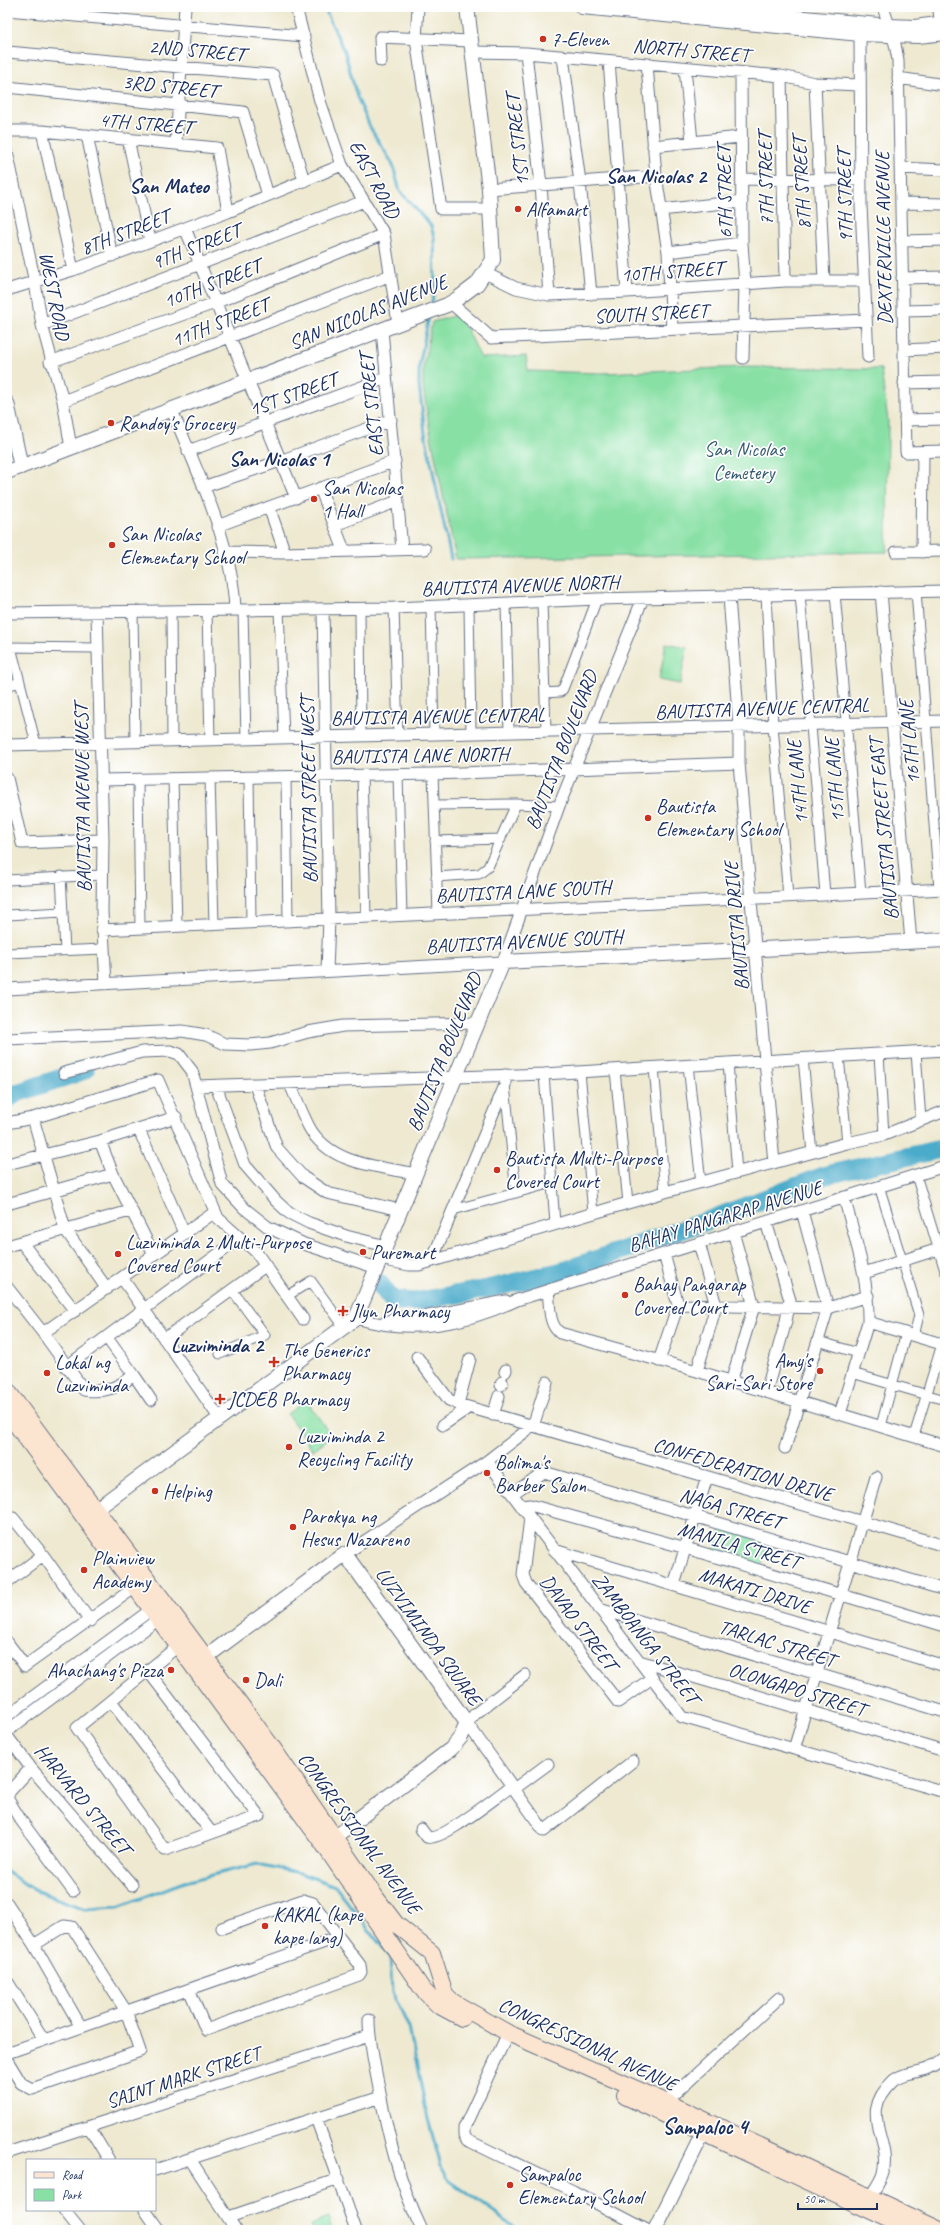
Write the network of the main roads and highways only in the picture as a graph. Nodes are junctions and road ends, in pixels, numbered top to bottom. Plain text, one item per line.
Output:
1 (7, 1390) edge
2 (7, 1412) edge
3 (90, 1514) junction
4 (161, 1610) junction
5 (200, 1662) junction
6 (330, 1841) junction
7 (506, 2036) junction
8 (706, 2128) junction
9 (912, 2230) edge
10 (940, 2230) edge

1 - 3 main road, CONGRESSIONAL AVENUE
2 - 3 main road, CONGRESSIONAL AVENUE
3 - 4 main road, CONGRESSIONAL AVENUE
4 - 5 main road, CONGRESSIONAL AVENUE
4 - 5 main road, CONGRESSIONAL AVENUE
5 - 6 main road, CONGRESSIONAL AVENUE
6 - 7 main road, CONGRESSIONAL AVENUE
6 - 7 main road, CONGRESSIONAL AVENUE
7 - 8 main road, CONGRESSIONAL AVENUE
7 - 8 main road, CONGRESSIONAL AVENUE
8 - 9 main road, CONGRESSIONAL AVENUE
8 - 10 main road, CONGRESSIONAL AVENUE

